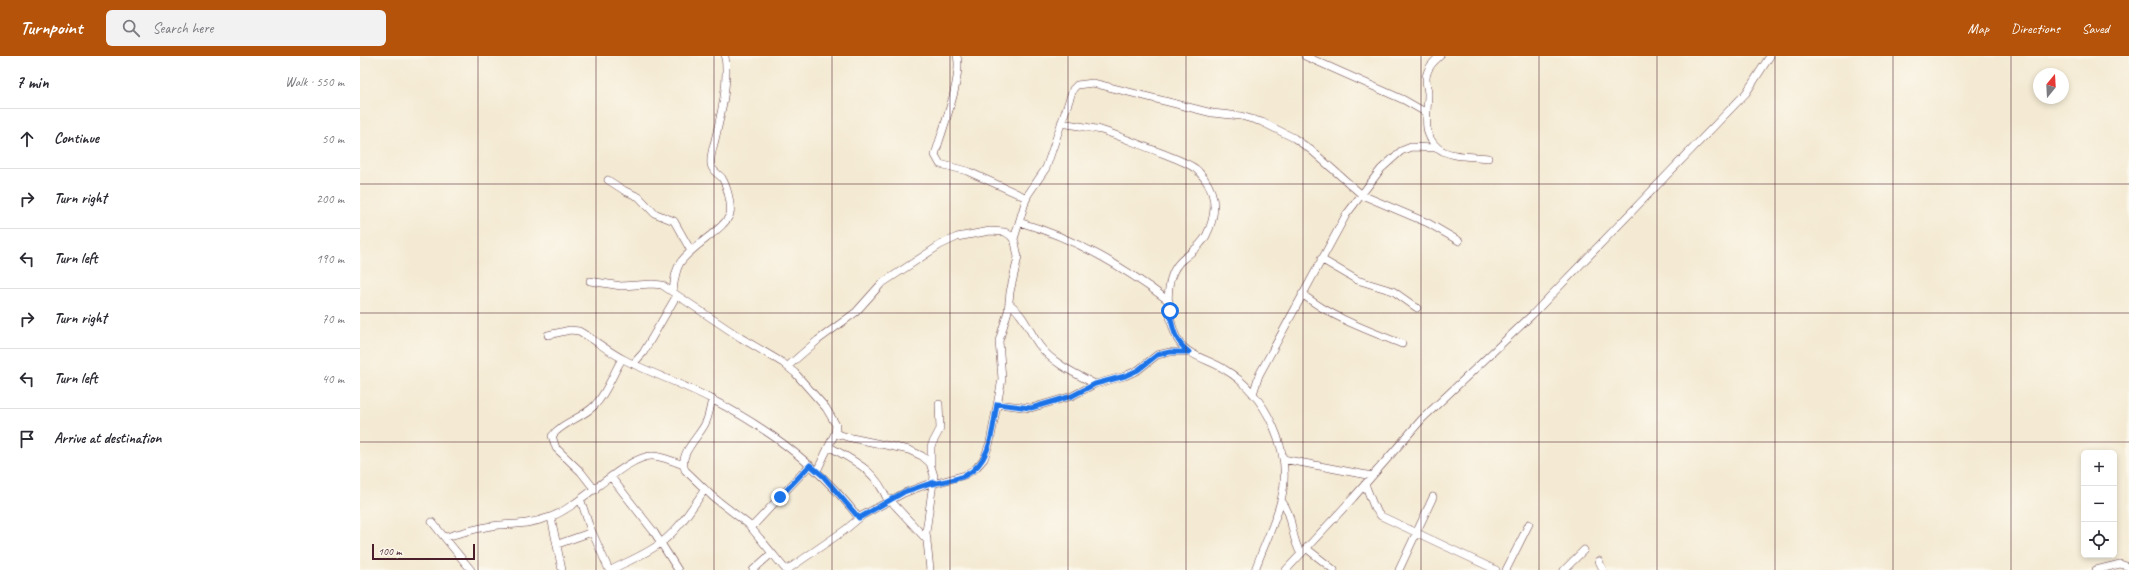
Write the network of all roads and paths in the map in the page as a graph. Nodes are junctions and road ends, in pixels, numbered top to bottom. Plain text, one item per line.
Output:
1 (725, 56) edge
2 (957, 56) edge
3 (1305, 56) edge
4 (1440, 56) edge
5 (1770, 56) edge
6 (1425, 112) junction
7 (1061, 123) junction
8 (1437, 148) junction
9 (1488, 158) dead end
10 (608, 180) dead end
11 (1362, 195) junction
12 (1026, 198) junction
13 (1019, 222) junction
14 (1014, 239) junction
15 (1459, 241) dead end
16 (691, 251) junction
17 (1321, 259) junction
18 (590, 281) dead end
19 (675, 293) junction
20 (1302, 294) junction
21 (1169, 301) junction
22 (1009, 303) junction
23 (1417, 308) dead end
24 (548, 335) dead end
25 (1402, 344) dead end
26 (1189, 352) junction
27 (622, 359) junction
28 (633, 364) junction
29 (788, 366) junction
30 (1095, 384) junction
31 (1253, 394) junction
32 (712, 399) junction
33 (939, 404) dead end
34 (997, 404) junction
35 (835, 433) junction
36 (830, 447) junction
37 (1282, 459) junction
38 (931, 464) junction
39 (683, 465) junction
40 (810, 465) junction
41 (817, 471) junction
42 (1372, 476) junction
43 (611, 477) junction
44 (933, 483) junction
45 (1365, 484) junction
46 (595, 490) junction
47 (705, 490) junction
48 (1434, 497) dead end
49 (581, 500) junction
50 (889, 500) junction
51 (1281, 500) junction
52 (551, 516) junction
53 (859, 518) junction
54 (432, 522) dead end
55 (1529, 524) dead end
56 (751, 528) junction
57 (592, 532) junction
58 (1415, 533) junction
59 (446, 537) junction
60 (927, 540) junction
61 (662, 543) junction
62 (558, 544) junction
63 (1306, 548) junction
64 (1584, 550) dead end
65 (772, 553) junction
66 (1301, 554) junction
67 (1599, 561) dead end
68 (2129, 567) edge
69 (471, 570) edge
70 (562, 570) edge
71 (610, 570) edge
72 (678, 570) edge
73 (753, 570) edge
74 (786, 570) edge
75 (930, 570) edge
76 (1255, 570) edge
77 (1286, 570) edge
78 (1334, 570) edge
79 (1399, 570) edge
80 (1496, 570) edge
81 (1506, 570) edge
82 (1564, 570) edge
83 (1602, 570) edge
84 (2096, 570) edge

1 - 16 street
2 - 12 street
3 - 6 street
4 - 6 street
5 - 42 street
6 - 8 street
7 - 11 street
7 - 12 street
7 - 21 street
8 - 9 street
8 - 11 street
10 - 16 street
11 - 15 street
11 - 17 street
12 - 13 street
13 - 14 street
13 - 21 street
14 - 22 street
14 - 29 street
16 - 19 street
17 - 20 street
17 - 23 street
18 - 19 street
19 - 28 street
19 - 29 street
20 - 25 street
20 - 31 street
21 - 26 street
22 - 30 street
22 - 34 street
24 - 27 street
26 - 30 street
26 - 31 street
27 - 28 street
27 - 46 street
28 - 32 street
29 - 35 street
30 - 34 street
31 - 37 street
32 - 39 street
32 - 40 street
33 - 38 street
34 - 44 street
35 - 36 street
35 - 38 street
36 - 41 street
36 - 50 street
37 - 42 street
37 - 51 street
38 - 44 street
39 - 43 street
39 - 47 street
40 - 41 street
40 - 56 street
41 - 53 street
42 - 45 street
43 - 46 street
43 - 61 street
44 - 50 street
44 - 60 street
45 - 58 street
45 - 63 street
46 - 49 street
47 - 56 street
47 - 61 street
48 - 58 street
49 - 52 street
49 - 57 street
50 - 53 street
50 - 60 street
51 - 66 street
51 - 76 street
52 - 59 street
52 - 62 street
53 - 74 street
54 - 59 street
55 - 81 street
56 - 65 street
57 - 62 street
57 - 71 street
58 - 79 street
58 - 80 street
59 - 69 street
60 - 75 street
61 - 71 street
61 - 72 street
62 - 70 street
63 - 66 street
63 - 78 street
64 - 82 street
65 - 73 street
65 - 74 street
66 - 77 street
67 - 83 street
68 - 84 street

